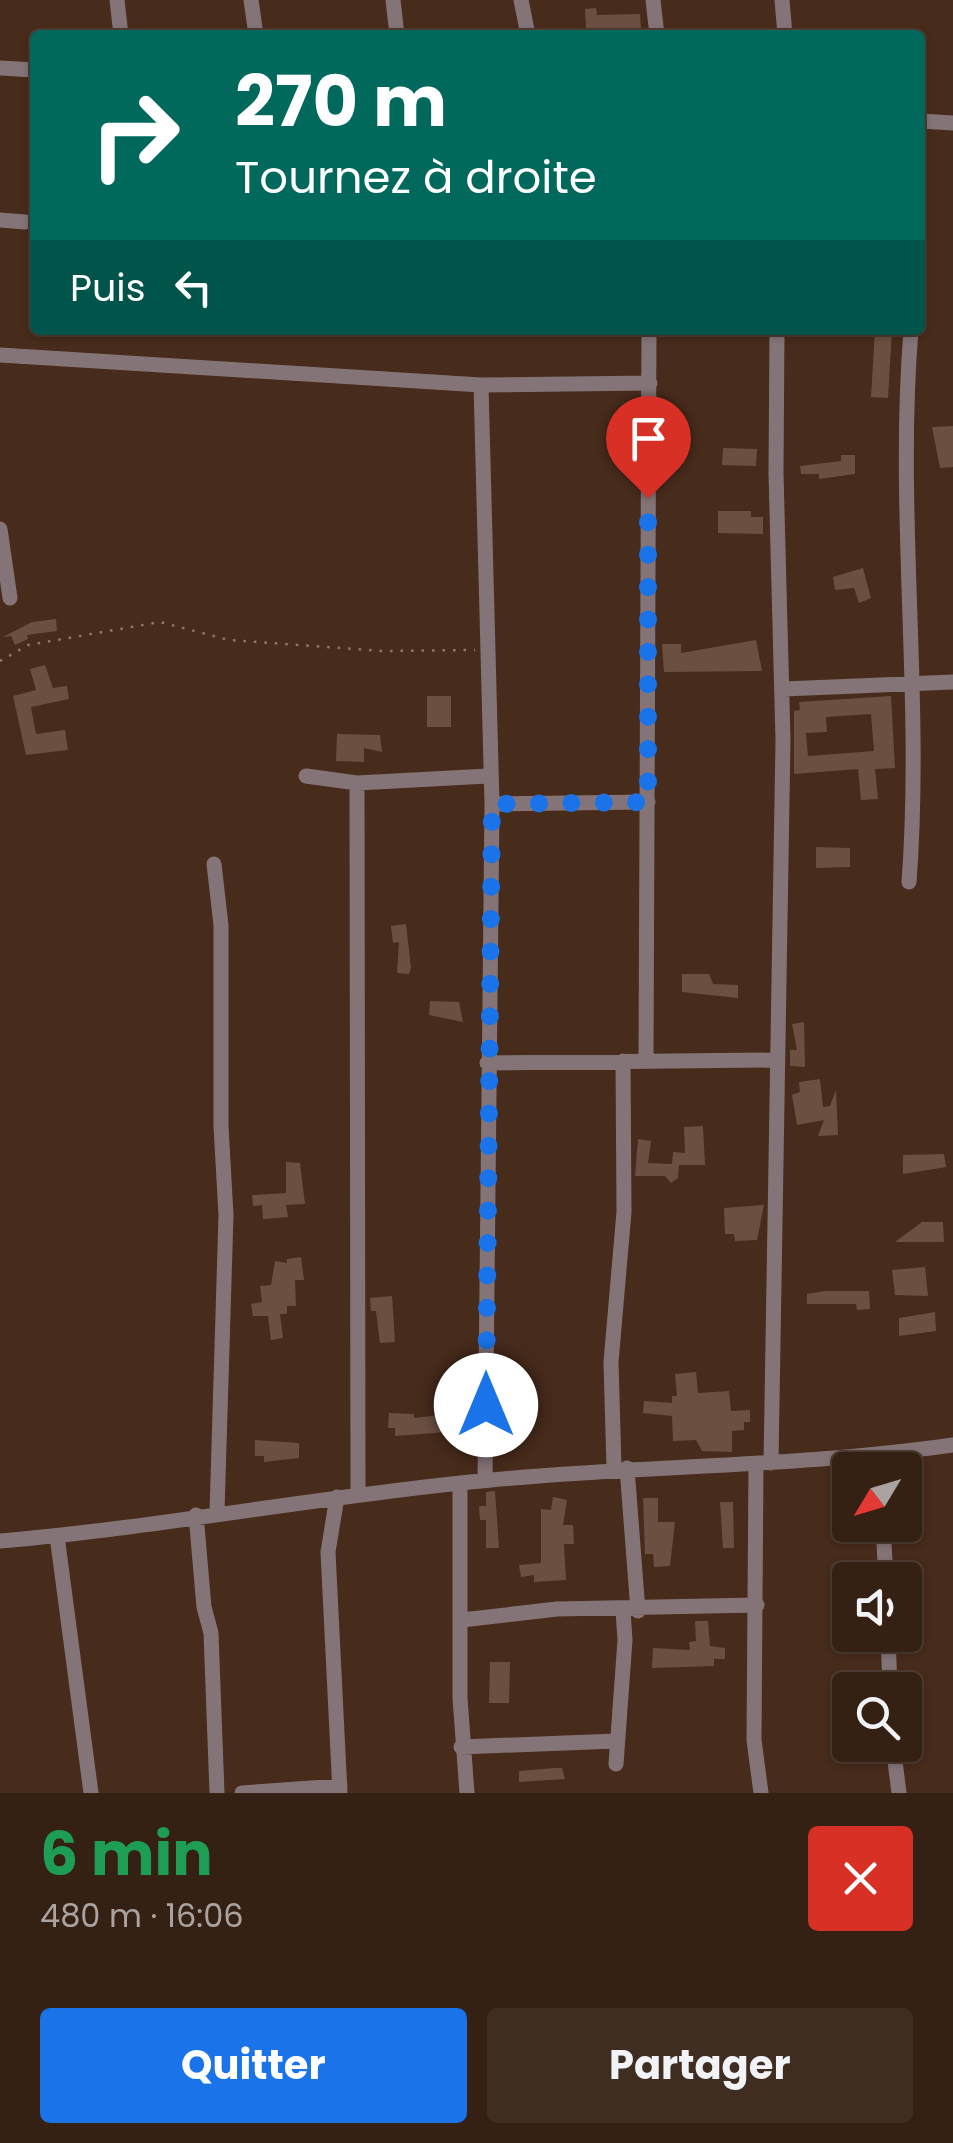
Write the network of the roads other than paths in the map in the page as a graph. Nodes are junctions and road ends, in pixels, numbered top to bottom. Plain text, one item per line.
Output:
1 (117, 0) edge
2 (251, 0) edge
3 (393, 0) edge
4 (521, 0) edge
5 (653, 0) edge
6 (782, 0) edge
7 (120, 30) edge
8 (255, 30) edge
9 (396, 30) edge
10 (527, 30) edge
11 (657, 30) edge
12 (784, 30) edge
13 (0, 68) edge
14 (30, 70) edge
15 (925, 120) edge
16 (953, 123) edge
17 (0, 220) edge
18 (26, 222) dead end
19 (649, 335) edge
20 (777, 335) edge
21 (910, 335) edge
22 (0, 355) edge
23 (650, 383) junction
24 (481, 385) junction
25 (0, 529) edge
26 (10, 598) dead end
27 (953, 682) edge
28 (915, 684) junction
29 (783, 689) junction
30 (306, 776) dead end
31 (488, 776) junction
32 (357, 783) junction
33 (648, 802) junction
34 (492, 804) junction
35 (214, 864) dead end
36 (909, 882) dead end
37 (775, 1060) junction
38 (646, 1061) junction
39 (623, 1062) junction
40 (487, 1063) junction
41 (953, 1445) edge
42 (922, 1453) edge
43 (832, 1463) edge
44 (764, 1464) junction
45 (620, 1468) junction
46 (485, 1480) junction
47 (460, 1483) junction
48 (358, 1494) junction
49 (337, 1497) junction
50 (217, 1512) junction
51 (196, 1515) junction
52 (57, 1536) junction
53 (0, 1541) edge
54 (757, 1605) junction
55 (630, 1611) junction
56 (462, 1620) junction
57 (616, 1741) junction
58 (461, 1747) junction
59 (895, 1762) edge
60 (616, 1764) dead end
61 (340, 1789) edge
62 (91, 1793) edge
63 (217, 1793) edge
64 (242, 1793) edge
65 (466, 1793) edge
66 (762, 1793) edge
67 (900, 1793) edge

1 - 7 street
2 - 8 street
3 - 9 street
4 - 10 street
5 - 11 street
6 - 12 street
13 - 14 street
15 - 16 street
17 - 18 street
19 - 23 street
20 - 29 street
21 - 28 street
22 - 24 street
23 - 24 street
23 - 33 street
24 - 31 street
25 - 26 street
27 - 28 street
28 - 29 street
28 - 36 street
29 - 37 street
30 - 32 street
31 - 32 street
31 - 34 street
32 - 48 street
33 - 34 street
33 - 38 street
34 - 40 street
35 - 50 street
37 - 38 street
37 - 44 street
38 - 39 street
39 - 40 street
39 - 45 street
40 - 46 street
41 - 42 street
43 - 44 street
44 - 45 street
44 - 54 street
45 - 46 street
45 - 55 street
46 - 47 street
47 - 48 street
47 - 56 street
48 - 49 street
49 - 50 street
49 - 61 street
50 - 51 street
51 - 52 street
51 - 63 street
52 - 53 street
52 - 62 street
54 - 55 street
54 - 66 street
55 - 56 street
55 - 57 street
56 - 58 street
57 - 58 street
57 - 60 street
58 - 65 street
59 - 67 street
61 - 64 street

